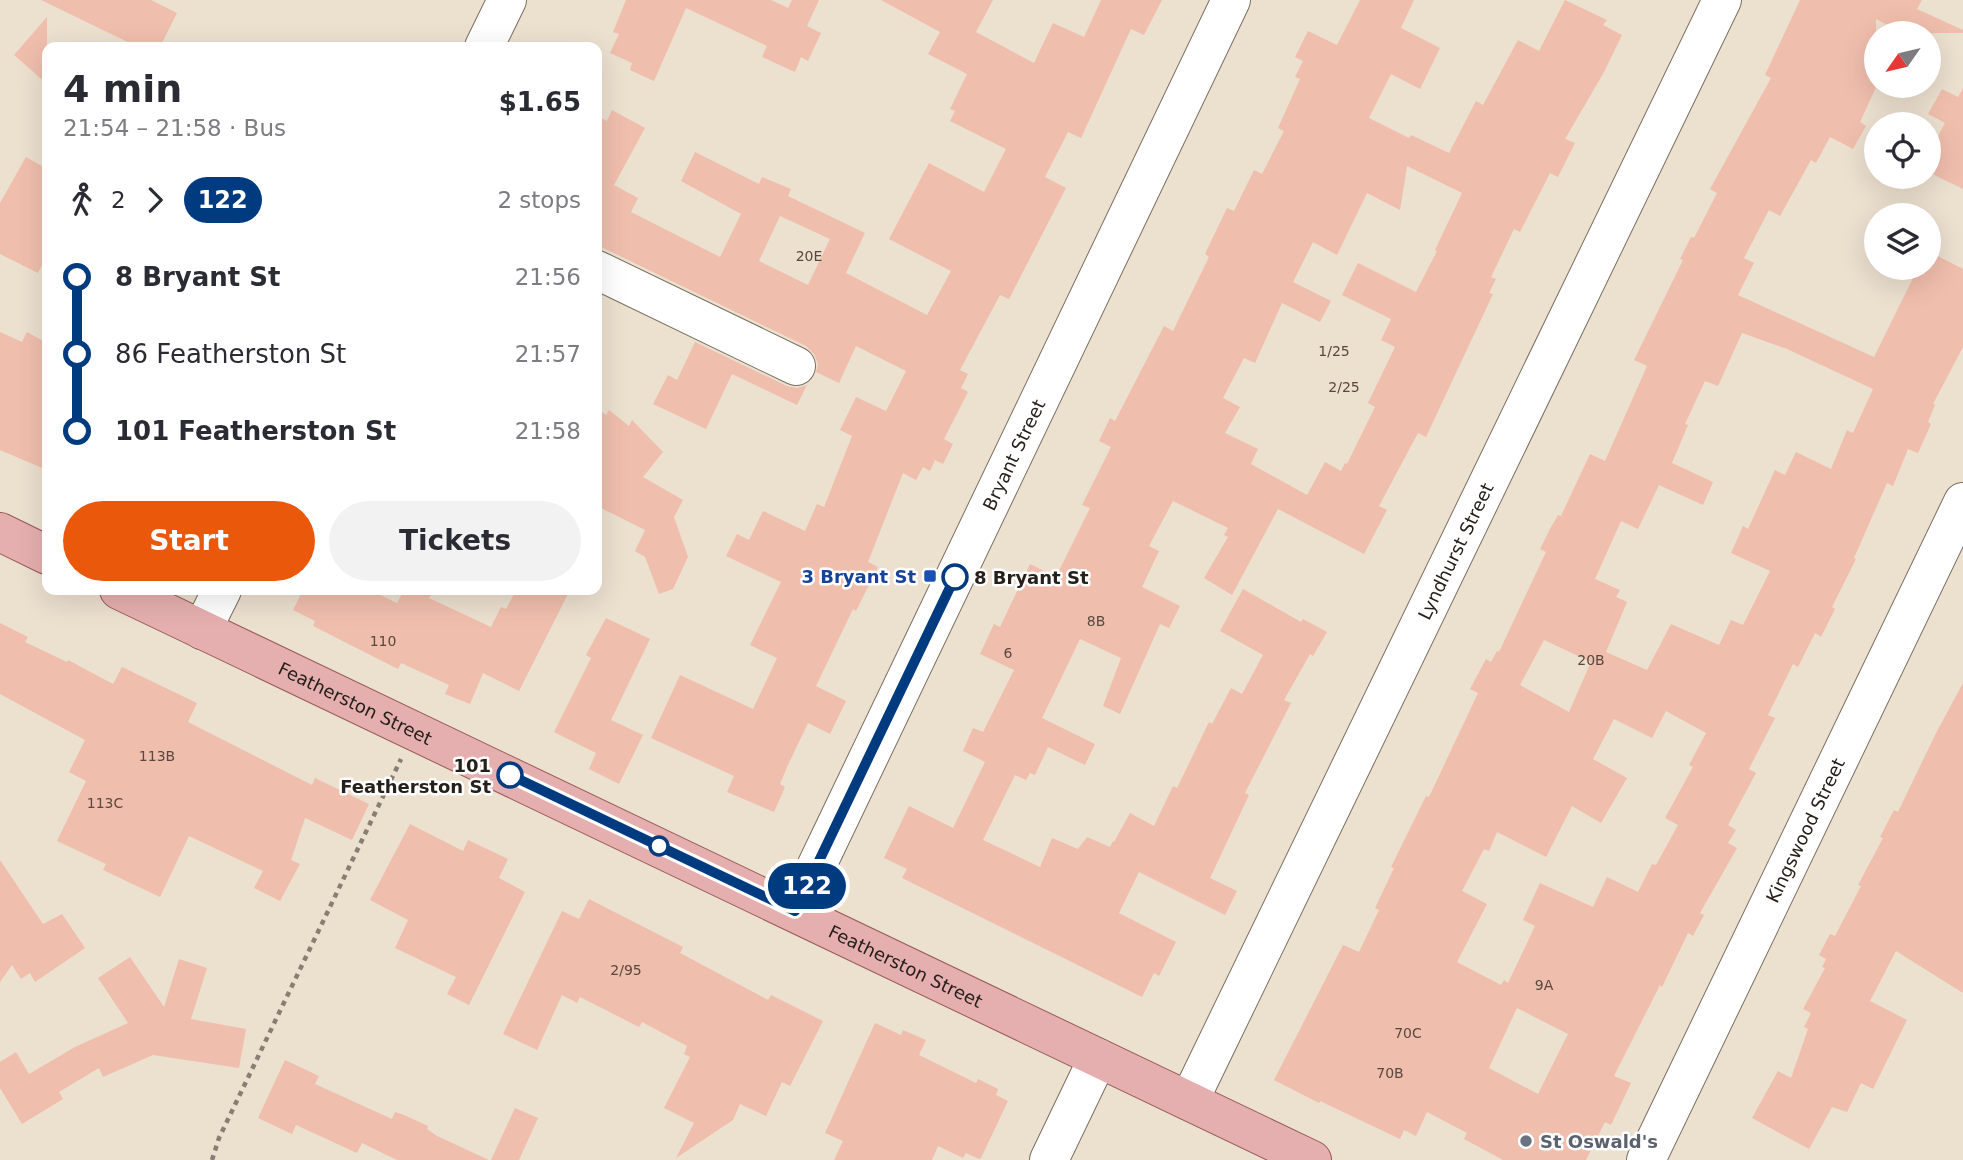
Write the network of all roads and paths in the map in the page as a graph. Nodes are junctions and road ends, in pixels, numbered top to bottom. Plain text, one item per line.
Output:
1 (507, 0) edge
2 (1231, 0) edge
3 (1722, 0) edge
4 (486, 42) edge
5 (602, 272) edge
6 (796, 366) dead end
7 (1963, 502) edge
8 (0, 532) edge
9 (42, 553) edge
10 (129, 595) edge
11 (220, 595) edge
12 (202, 630) junction
13 (415, 730) junction
14 (795, 911) junction
15 (1098, 1058) junction
16 (1189, 1101) junction
17 (212, 1160) edge
18 (1049, 1160) edge
19 (1312, 1160) edge
20 (1647, 1160) edge

1 - 4 street
2 - 14 street, Bryant Street
3 - 16 street, Lyndhurst Street
5 - 6 street
7 - 20 street, Kingswood Street
8 - 9 main road
10 - 12 main road, Featherston Street
11 - 12 street
12 - 13 main road, Featherston Street
13 - 14 main road, Featherston Street
13 - 17 path
14 - 15 main road, Featherston Street
15 - 16 main road, Featherston Street
15 - 18 street
16 - 19 main road, Featherston Street

